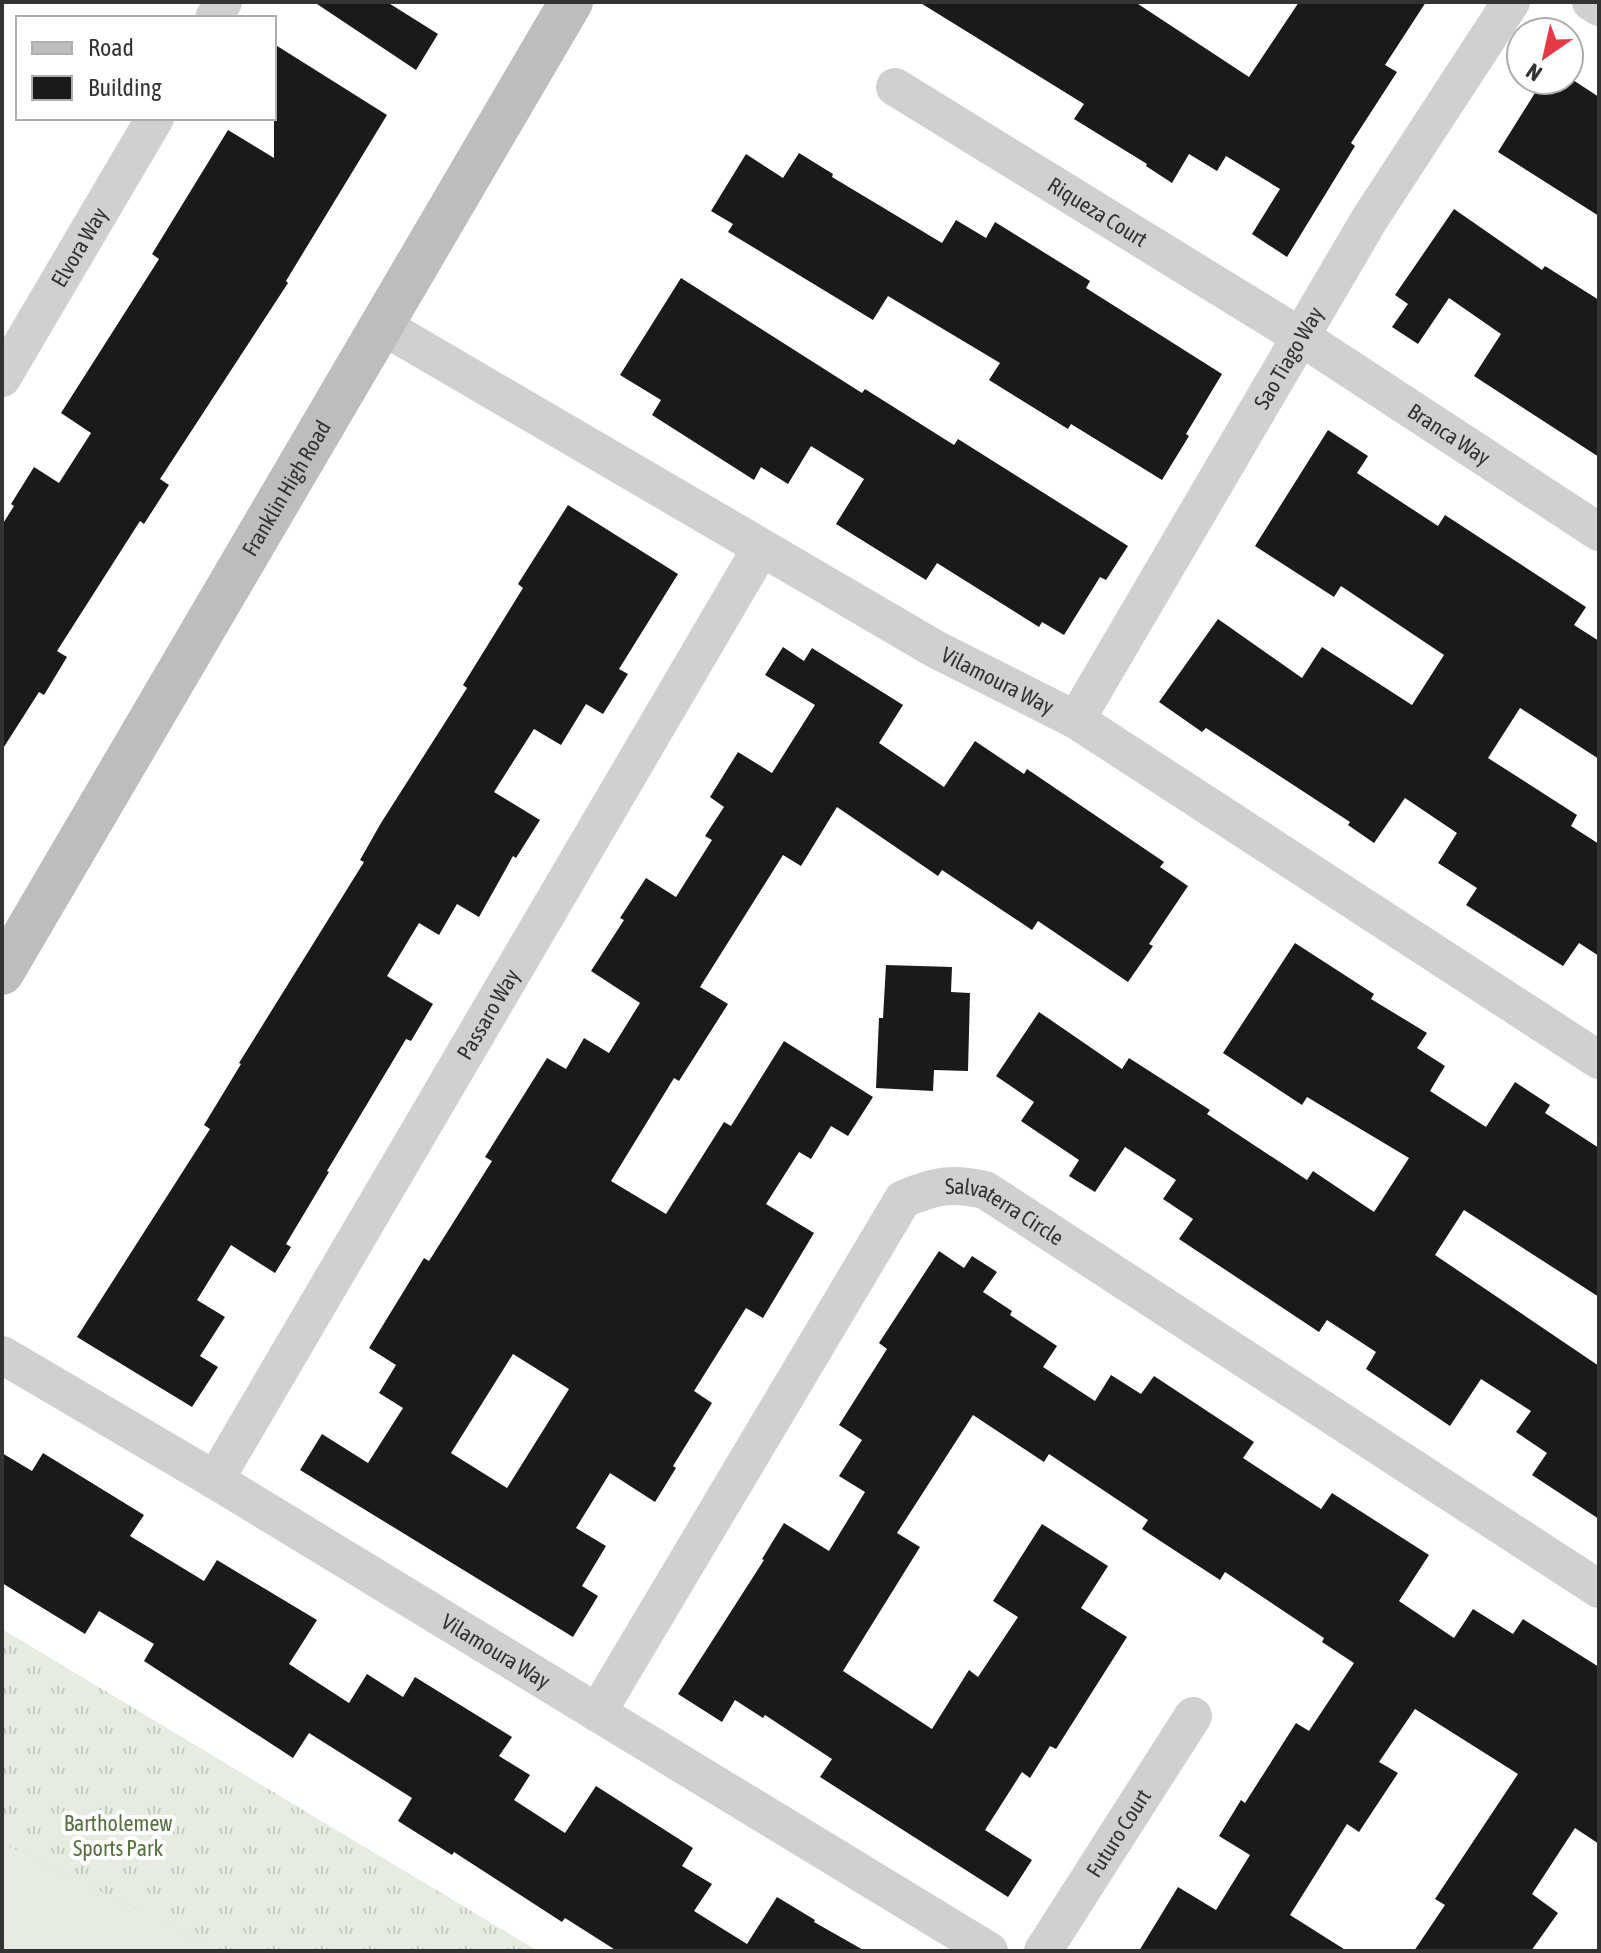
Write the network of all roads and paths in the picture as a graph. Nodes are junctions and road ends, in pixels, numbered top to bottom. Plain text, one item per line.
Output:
1 (571, 2) edge
2 (1511, 2) edge
3 (1591, 2) edge
4 (1599, 7) edge
5 (895, 87) dead end
6 (154, 120) edge
7 (381, 325) junction
8 (1301, 337) junction
9 (2, 378) edge
10 (1599, 532) edge
11 (761, 548) junction
12 (1076, 720) junction
13 (2, 973) edge
14 (1599, 1060) edge
15 (2, 1355) edge
16 (215, 1480) junction
17 (1599, 1589) edge
18 (597, 1713) junction
19 (1193, 1716) dead end
20 (989, 1951) edge
21 (1043, 1951) edge

1 - 7 street, Franklin High Road
2 - 8 street, Sao Tiago Way
3 - 4 street
5 - 8 street, Riqueza Court
6 - 9 street, Elvora Way
7 - 11 street, Vilamoura Way
7 - 13 street, Franklin High Road
8 - 10 street, Branca Way
8 - 12 street, Sao Tiago Way
11 - 12 street, Vilamoura Way
11 - 16 street, Passaro Way
12 - 14 street, Vilamoura Way
15 - 16 street, Vilamoura Way
16 - 18 street, Vilamoura Way
17 - 18 street, Salvaterra Circle
18 - 20 street, Vilamoura Way
19 - 21 street, Futuro Court

